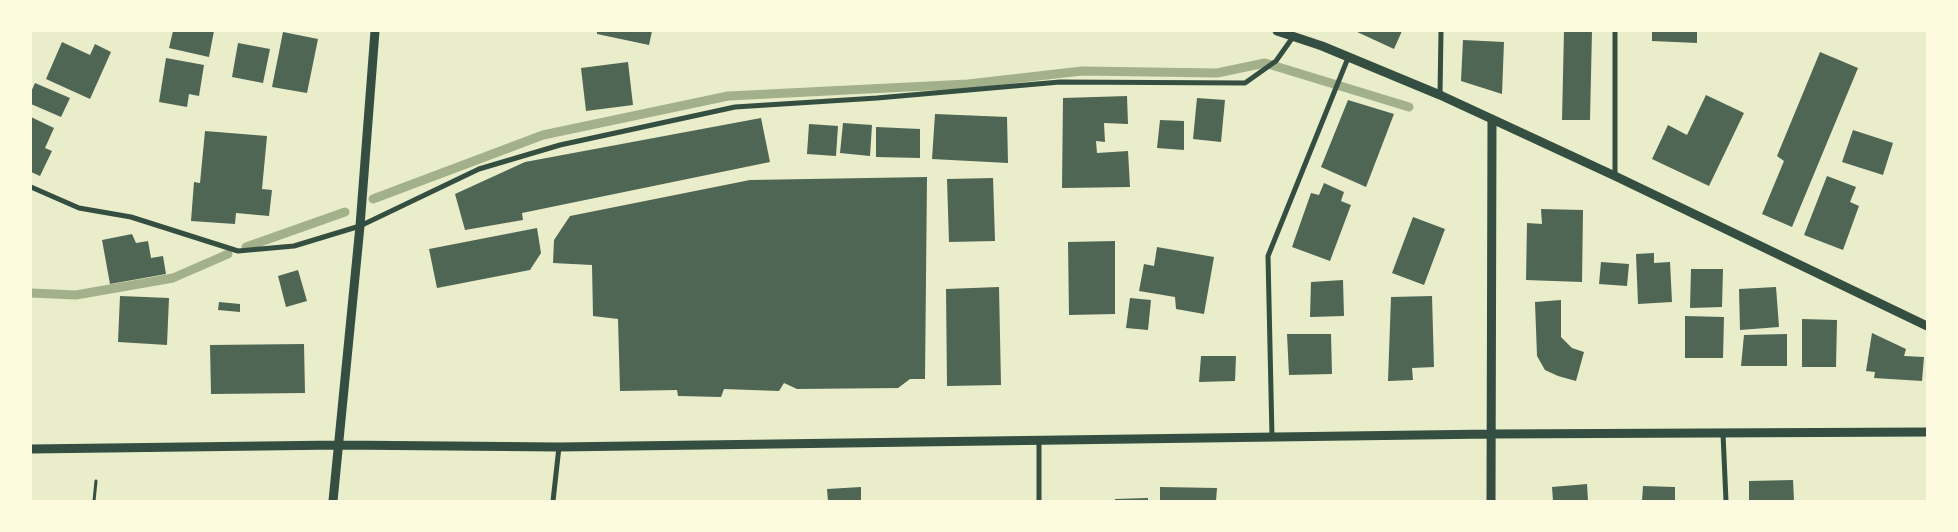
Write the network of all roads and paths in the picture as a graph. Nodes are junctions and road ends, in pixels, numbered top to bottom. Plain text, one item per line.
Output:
1 (375, 31) edge
2 (1277, 31) edge
3 (1441, 31) edge
4 (1615, 31) edge
5 (1293, 37) junction
6 (1348, 58) junction
7 (1440, 95) junction
8 (1492, 119) junction
9 (1614, 176) junction
10 (31, 187) edge
11 (360, 226) junction
12 (1927, 326) edge
13 (1927, 432) edge
14 (1491, 434) junction
15 (1723, 434) junction
16 (1272, 437) junction
17 (1039, 440) junction
18 (339, 446) junction
19 (558, 447) junction
20 (31, 449) edge
21 (96, 481) dead end
22 (94, 501) edge
23 (333, 501) edge
24 (553, 501) edge
25 (1039, 501) edge
26 (1491, 501) edge
27 (1726, 501) edge

1 - 11 street
2 - 5 street
3 - 7 street
4 - 9 street
5 - 6 street
5 - 11 street
6 - 7 street
6 - 16 street
7 - 8 street
8 - 9 street
8 - 14 street
9 - 12 street
10 - 11 street
11 - 18 street
13 - 15 street
14 - 15 street
14 - 16 street
14 - 26 street
15 - 27 street
16 - 17 street
17 - 19 street
17 - 25 street
18 - 19 street
18 - 20 street
18 - 23 street
19 - 24 street
21 - 22 path

